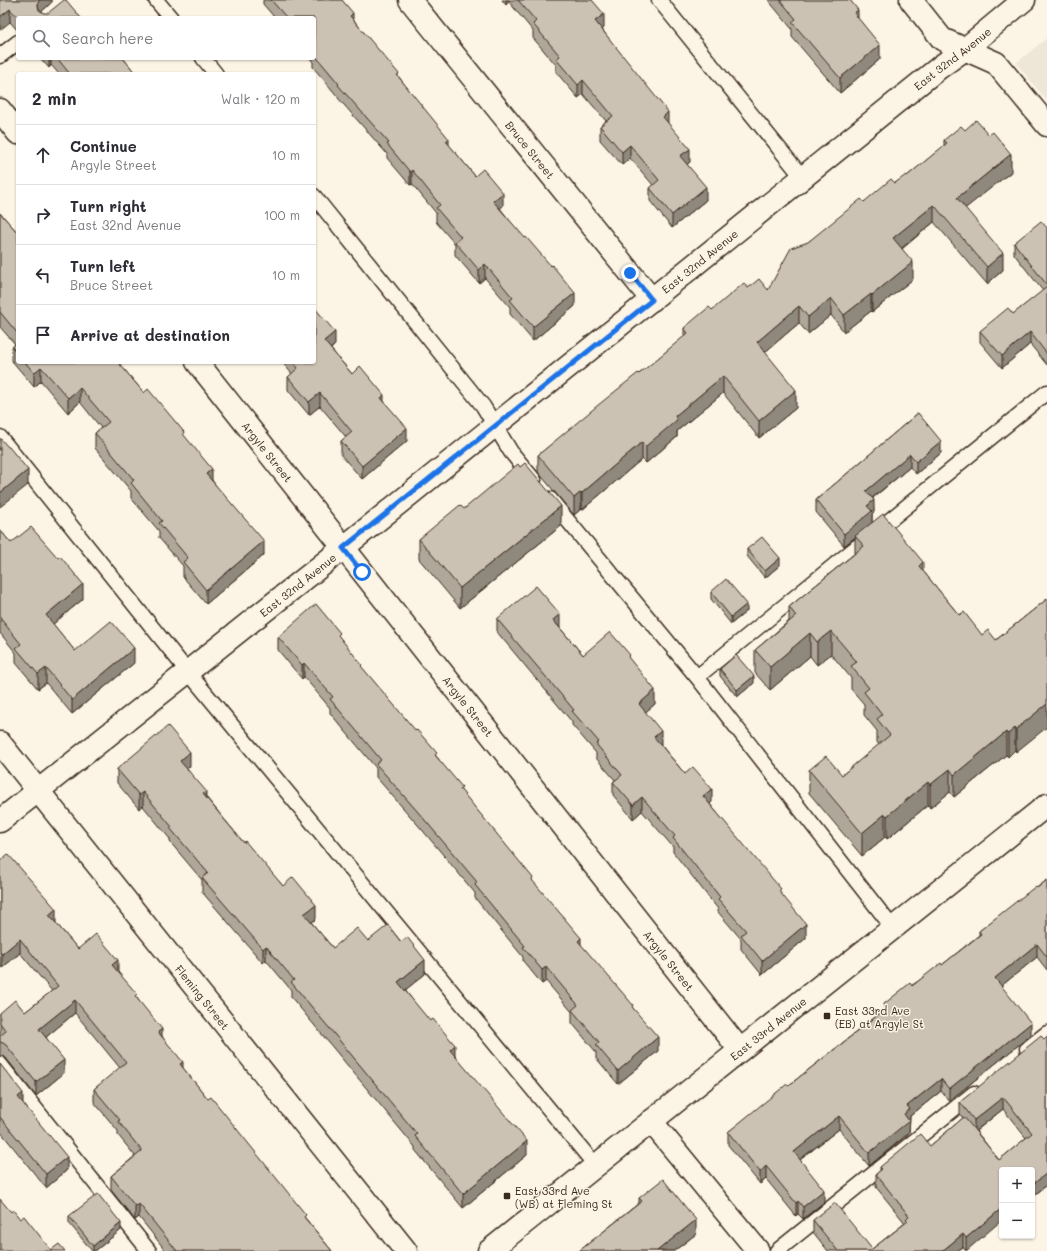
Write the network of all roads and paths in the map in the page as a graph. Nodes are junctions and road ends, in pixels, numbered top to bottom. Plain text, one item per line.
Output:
1 (156, 0) edge
2 (410, 0) edge
3 (659, 0) edge
4 (911, 0) edge
5 (1024, 0) edge
6 (168, 16) edge
7 (16, 44) edge
8 (965, 49) junction
9 (0, 56) edge
10 (205, 60) edge
11 (214, 72) edge
12 (0, 110) edge
13 (1047, 125) edge
14 (16, 130) edge
15 (803, 178) junction
16 (316, 198) edge
17 (652, 300) junction
18 (199, 364) edge
19 (1047, 392) edge
20 (495, 426) junction
21 (0, 437) edge
22 (343, 548) junction
23 (188, 672) junction
24 (697, 677) junction
25 (0, 743) edge
26 (39, 790) junction
27 (1047, 804) edge
28 (0, 821) edge
29 (892, 928) junction
30 (1047, 1033) edge
31 (740, 1050) junction
32 (1016, 1058) edge
33 (0, 1064) edge
34 (986, 1083) edge
35 (651, 1121) junction
36 (596, 1166) junction
37 (149, 1251) edge
38 (406, 1251) edge
39 (489, 1251) edge
40 (758, 1251) edge
41 (778, 1251) edge

1 - 6 lane
2 - 17 street, Bruce Street
3 - 15 lane
4 - 8 street
5 - 8 street, East 32nd Avenue
7 - 9 lane
8 - 13 street
8 - 15 street, East 32nd Avenue
10 - 11 lane
12 - 14 street
15 - 17 street, East 32nd Avenue
16 - 20 lane
17 - 20 street, East 32nd Avenue
18 - 22 street, Argyle Street
19 - 24 lane
20 - 22 street, East 32nd Avenue
20 - 24 lane
21 - 23 lane
22 - 23 street, East 32nd Avenue
22 - 31 street, Argyle Street
23 - 26 street, East 32nd Avenue
23 - 36 lane
24 - 29 lane
25 - 26 street, Fleming Street
26 - 28 street, East 32nd Avenue
26 - 38 street, Fleming Street
27 - 29 street, East 33rd Avenue
29 - 31 street, East 33rd Avenue
30 - 32 lane
31 - 35 street, East 33rd Avenue
33 - 37 lane
34 - 41 lane
35 - 36 street, East 33rd Avenue
35 - 40 street
36 - 39 street, East 33rd Avenue

